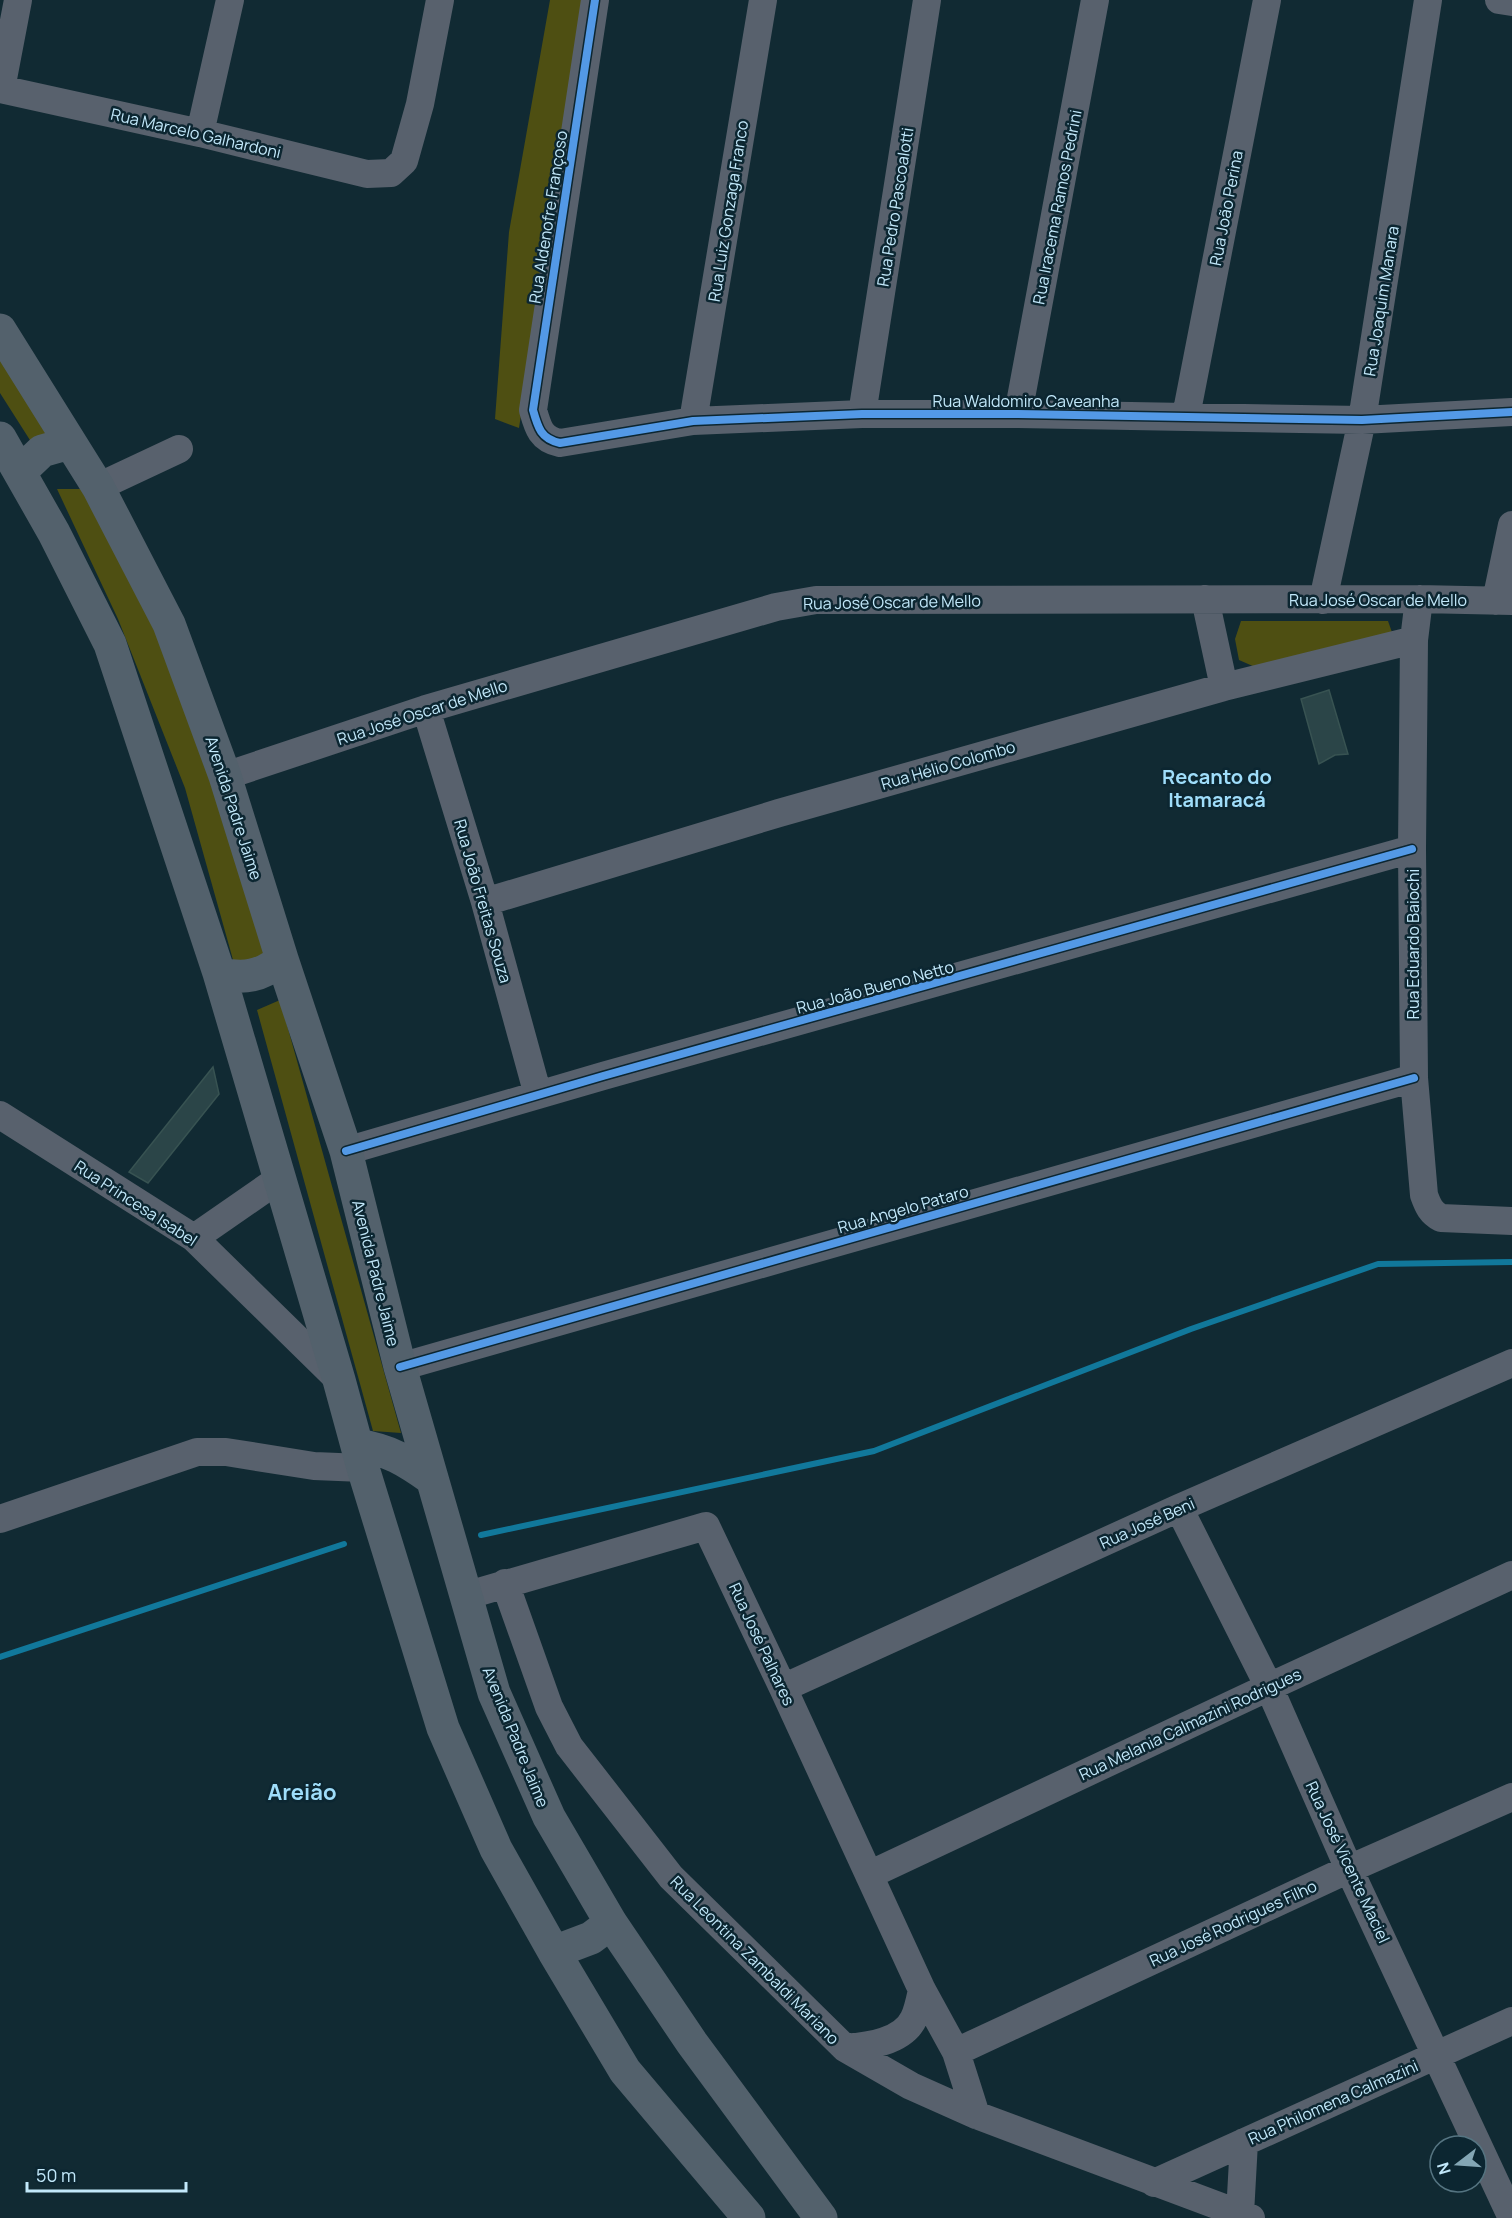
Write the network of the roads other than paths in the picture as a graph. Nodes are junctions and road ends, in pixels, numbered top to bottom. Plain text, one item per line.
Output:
1 (18, 0) edge
2 (230, 0) edge
3 (440, 0) edge
4 (595, 0) edge
5 (763, 0) edge
6 (927, 0) edge
7 (1095, 0) edge
8 (1267, 0) edge
9 (1428, 0) edge
10 (1499, 0) edge
11 (1512, 2) edge
12 (0, 89) edge
13 (200, 133) junction
14 (0, 330) edge
15 (1512, 412) edge
16 (862, 414) junction
17 (1018, 414) junction
18 (1186, 416) junction
19 (1362, 420) junction
20 (693, 421) junction
21 (542, 436) joint
22 (0, 438) edge
23 (70, 443) junction
24 (179, 449) dead end
25 (21, 471) junction
26 (98, 487) junction
27 (1512, 525) edge
28 (1205, 599) junction
29 (1419, 599) junction
30 (1323, 600) junction
31 (1504, 601) edge
32 (1414, 640) junction
33 (1224, 687) junction
34 (426, 709) junction
35 (225, 776) junction
36 (1412, 849) junction
37 (485, 902) junction
38 (282, 959) junction
39 (219, 973) junction
40 (1414, 1078) junction
41 (538, 1095) junction
42 (0, 1115) edge
43 (346, 1151) junction
44 (279, 1179) junction
45 (1512, 1221) edge
46 (194, 1238) junction
47 (1512, 1363) edge
48 (400, 1367) junction
49 (339, 1380) junction
50 (360, 1456) junction
51 (432, 1479) junction
52 (1179, 1508) junction
53 (0, 1519) edge
54 (1512, 1575) edge
55 (505, 1583) junction
56 (465, 1596) junction
57 (1269, 1687) junction
58 (783, 1688) junction
59 (1512, 1797) edge
60 (1349, 1869) junction
61 (869, 1875) junction
62 (611, 1923) junction
63 (554, 1952) junction
64 (922, 1990) junction
65 (1512, 2021) edge
66 (845, 2048) junction
67 (956, 2052) junction
68 (1438, 2055) junction
69 (976, 2115) junction
70 (1244, 2142) junction
71 (1154, 2183) junction
72 (1246, 2216) edge
73 (749, 2218) edge
74 (821, 2218) edge
75 (1512, 2218) edge

1 - 12 street
2 - 13 street
3 - 13 street, Rua Marcelo Galhardoni
4 - 21 street, Rua Aldenofre Françoso
5 - 20 street, Rua Luiz Gonzaga Franco
6 - 16 street, Rua Pedro Pascoalotti
7 - 17 street, Rua Iracema Ramos Pedrini
8 - 18 street, Rua João Perina
9 - 19 street, Rua Joaquim Manara
10 - 11 street
12 - 13 street, Rua Marcelo Galhardoni
14 - 23 main road, Avenida Padre Jaime
15 - 19 street, Rua Waldomiro Caveanha
16 - 17 street, Rua Waldomiro Caveanha
16 - 20 street, Rua Waldomiro Caveanha
17 - 18 street, Rua Waldomiro Caveanha
18 - 19 street, Rua Waldomiro Caveanha
19 - 30 street, Rua Joaquim Manara
20 - 21 street, Rua Waldomiro Caveanha
22 - 25 main road
23 - 25 main road
23 - 26 main road, Avenida Padre Jaime
24 - 26 street
25 - 39 main road
26 - 35 main road, Avenida Padre Jaime
27 - 31 street
28 - 30 street, Rua José Oscar de Mello
28 - 33 street
28 - 34 street, Rua José Oscar de Mello
29 - 30 street, Rua José Oscar de Mello
29 - 31 street, Rua José Oscar de Mello
29 - 32 street, Rua Eduardo Baiochi
32 - 33 street, Rua Hélio Colombo
32 - 36 street, Rua Eduardo Baiochi
33 - 37 street, Rua Hélio Colombo
34 - 35 street, Rua José Oscar de Mello
34 - 37 street, Rua João Freitas Souza
35 - 38 main road, Avenida Padre Jaime
36 - 40 street, Rua Eduardo Baiochi
36 - 41 street, Rua João Bueno Netto
37 - 41 street, Rua João Freitas Souza
38 - 39 main road
38 - 43 main road, Avenida Padre Jaime
39 - 44 main road
40 - 45 street, Rua Eduardo Baiochi
40 - 48 street, Rua Angelo Pataro
41 - 43 street, Rua João Bueno Netto
42 - 46 street, Rua Princesa Isabel
43 - 48 main road, Avenida Padre Jaime
44 - 46 street
44 - 49 main road
46 - 49 street, Rua Princesa Isabel
47 - 52 street, Rua José Beni
48 - 51 main road, Avenida Padre Jaime
49 - 50 main road
50 - 51 main road
50 - 53 street
50 - 63 main road
51 - 56 main road, Avenida Padre Jaime
52 - 57 street, Rua José Vicente Maciel
52 - 58 street, Rua José Beni
54 - 57 street, Rua Melania Calmazini Rodrigues
55 - 56 street, Rua José Palhares
55 - 58 street, Rua José Palhares
55 - 66 street, Rua Leontina Zambaldi Mariano
56 - 62 main road, Avenida Padre Jaime
57 - 60 street, Rua José Vicente Maciel
57 - 61 street, Rua Melania Calmazini Rodrigues
58 - 61 street, Rua José Palhares
59 - 60 street, Rua José Rodrigues Filho
60 - 67 street, Rua José Rodrigues Filho
60 - 68 street, Rua José Vicente Maciel
61 - 64 street, Rua José Palhares
62 - 63 main road
62 - 74 main road, Avenida Padre Jaime
63 - 73 main road
64 - 66 street
64 - 67 street, Rua José Palhares
65 - 68 street, Rua Philomena Calmazini
66 - 69 street, Rua Leontina Zambaldi Mariano
67 - 69 street, Rua José Palhares
68 - 70 street, Rua Philomena Calmazini
68 - 75 street, Rua José Vicente Maciel
69 - 71 street, Rua Leontina Zambaldi Mariano
70 - 71 street, Rua Philomena Calmazini
70 - 72 street
71 - 72 street, Rua Leontina Zambaldi Mariano

